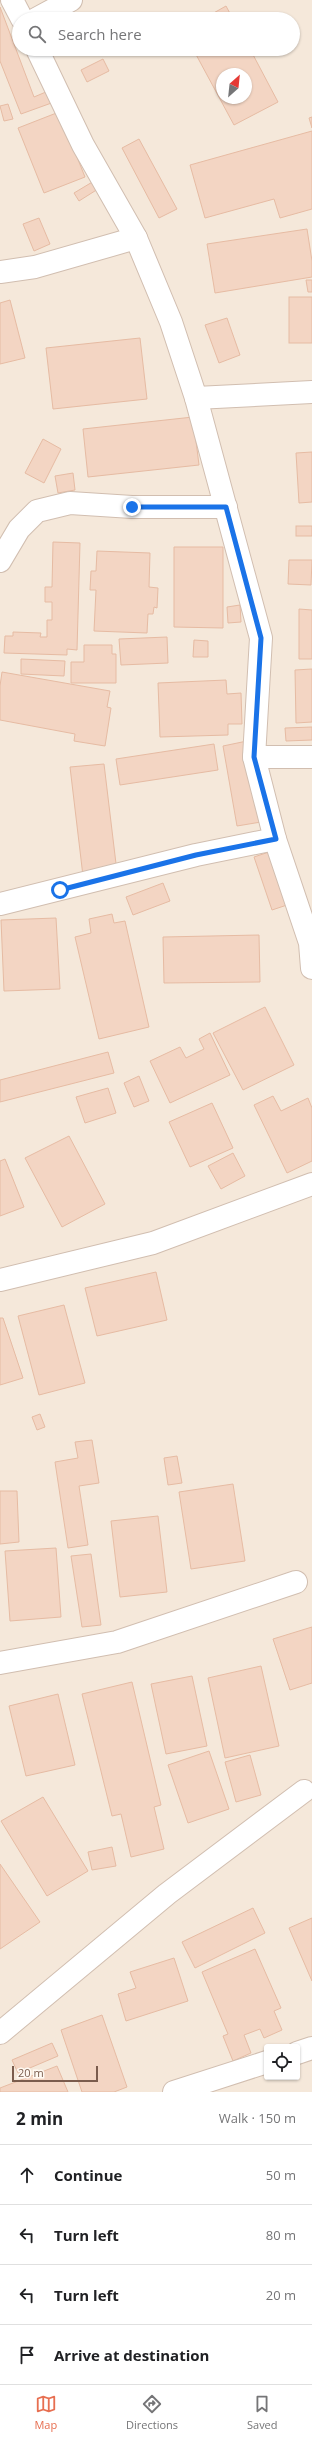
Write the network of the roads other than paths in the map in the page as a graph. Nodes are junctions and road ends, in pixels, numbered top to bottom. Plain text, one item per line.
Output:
1 (12, 0) edge
2 (71, 0) edge
3 (18, 12) edge
4 (49, 12) edge
5 (40, 56) edge
6 (136, 238) junction
7 (0, 272) edge
8 (312, 392) edge
9 (196, 398) junction
10 (226, 507) junction
11 (0, 561) edge
12 (254, 757) junction
13 (312, 757) edge
14 (276, 839) junction
15 (0, 904) edge
16 (312, 968) edge
17 (312, 1184) edge
18 (0, 1280) edge
19 (296, 1582) dead end
20 (0, 1663) edge
21 (304, 1791) dead end
22 (0, 2033) edge
23 (312, 2048) edge
24 (300, 2052) edge
25 (264, 2063) edge
26 (174, 2092) edge

1 - 3 street
2 - 4 street
5 - 6 street
6 - 7 street
6 - 9 street
8 - 9 street
9 - 10 street
10 - 11 street
10 - 12 street
12 - 13 street
12 - 14 street
14 - 15 street
14 - 16 street
17 - 18 street
19 - 20 street
21 - 22 street
23 - 24 street
25 - 26 street

